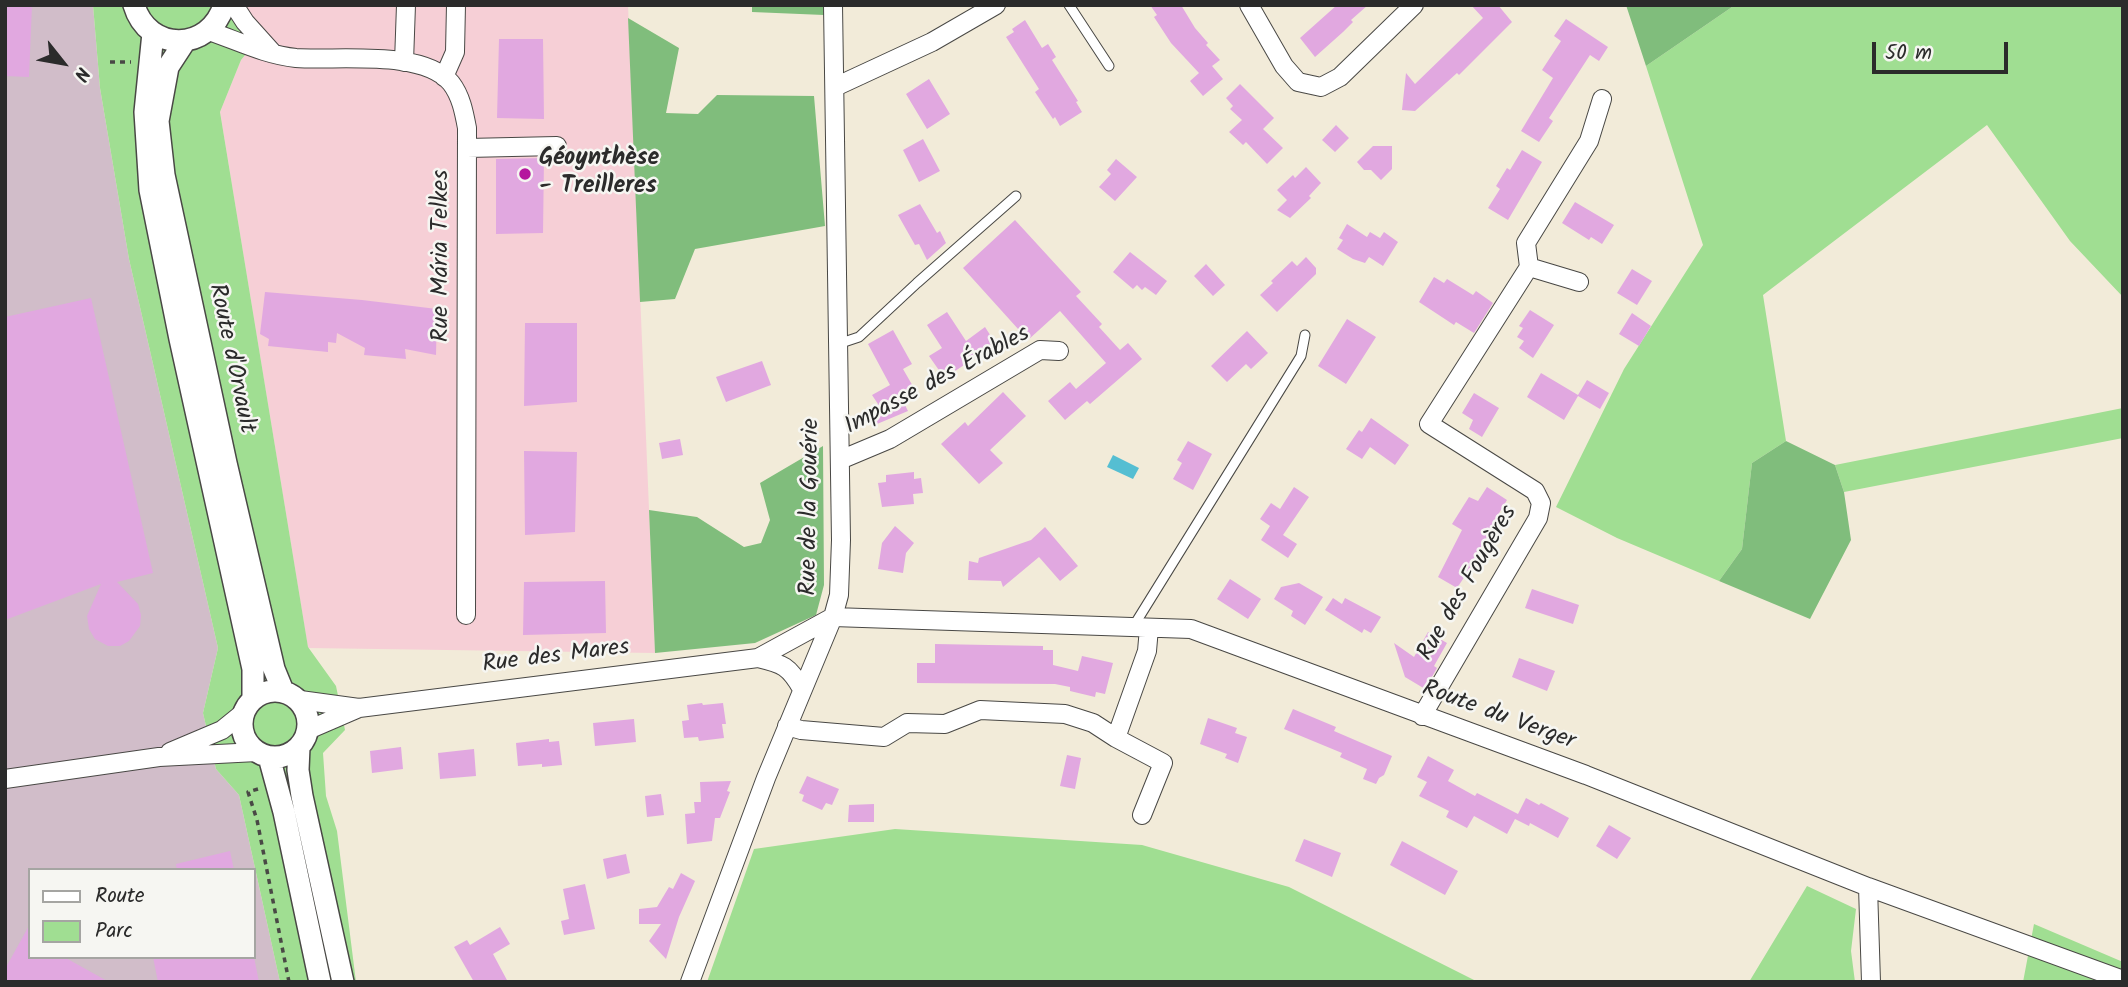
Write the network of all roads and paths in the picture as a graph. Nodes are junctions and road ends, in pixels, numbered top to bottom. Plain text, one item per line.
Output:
1 (134, 5) edge
2 (224, 5) edge
3 (234, 5) edge
4 (406, 5) edge
5 (456, 5) edge
6 (833, 5) edge
7 (996, 5) edge
8 (1069, 5) edge
9 (1249, 5) edge
10 (1414, 5) edge
11 (209, 31) junction
12 (153, 33) junction
13 (185, 41) junction
14 (274, 54) junction
15 (404, 62) junction
16 (1109, 66) dead end
17 (444, 77) junction
18 (835, 87) junction
19 (1602, 99) dead end
20 (557, 146) dead end
21 (467, 148) junction
22 (1016, 196) dead end
23 (1529, 267) junction
24 (1578, 282) dead end
25 (1305, 335) dead end
26 (838, 344) junction
27 (1059, 351) dead end
28 (840, 460) junction
29 (466, 615) dead end
30 (833, 617) junction
31 (1141, 627) junction
32 (758, 658) junction
33 (802, 689) junction
34 (291, 695) junction
35 (248, 706) junction
36 (359, 708) junction
37 (1422, 716) junction
38 (787, 726) junction
39 (1116, 738) junction
40 (303, 739) junction
41 (263, 754) junction
42 (159, 757) junction
43 (5, 779) edge
44 (276, 783) junction
45 (1142, 815) dead end
46 (1868, 887) junction
47 (2123, 980) edge
48 (289, 982) edge
49 (320, 982) edge
50 (343, 982) edge
51 (690, 982) edge
52 (1871, 982) edge

1 - 12 street
2 - 11 street
3 - 14 street
4 - 15 street
5 - 17 street
6 - 18 street, Rue de la Gouérie
7 - 18 street
8 - 16 lane
9 - 10 street
11 - 13 street
11 - 14 street
12 - 13 street
12 - 35 street
13 - 34 street, Route d'Orvault
14 - 15 street
15 - 17 street
17 - 21 street, Rue Mária Telkes
18 - 26 street, Rue de la Gouérie
19 - 23 street, Rue des Fougères
20 - 21 street
21 - 29 street, Rue Mária Telkes
22 - 26 lane
23 - 24 street
23 - 37 street, Rue des Fougères
25 - 31 lane
26 - 28 street, Rue de la Gouérie
27 - 28 street, Impasse des Érables
28 - 30 street, Rue de la Gouérie
30 - 31 street, Route du Verger
30 - 32 street, Rue des Mares
30 - 33 street, Rue de la Gouérie
31 - 37 street, Route du Verger
31 - 39 street
32 - 33 street, Rue des Mares
32 - 36 street, Rue des Mares
33 - 38 street, Rue de la Gouérie
34 - 35 street
34 - 36 street, Rue des Mares
34 - 40 street
35 - 41 street
35 - 42 street
36 - 40 street, Rue des Mares
37 - 46 street, Route du Verger
38 - 39 street
38 - 51 street, Rue de la Gouérie
39 - 45 street
40 - 41 street
40 - 50 street
41 - 42 street
41 - 44 street
42 - 43 street
44 - 48 path
44 - 49 street
46 - 47 street, Route du Verger
46 - 52 street

